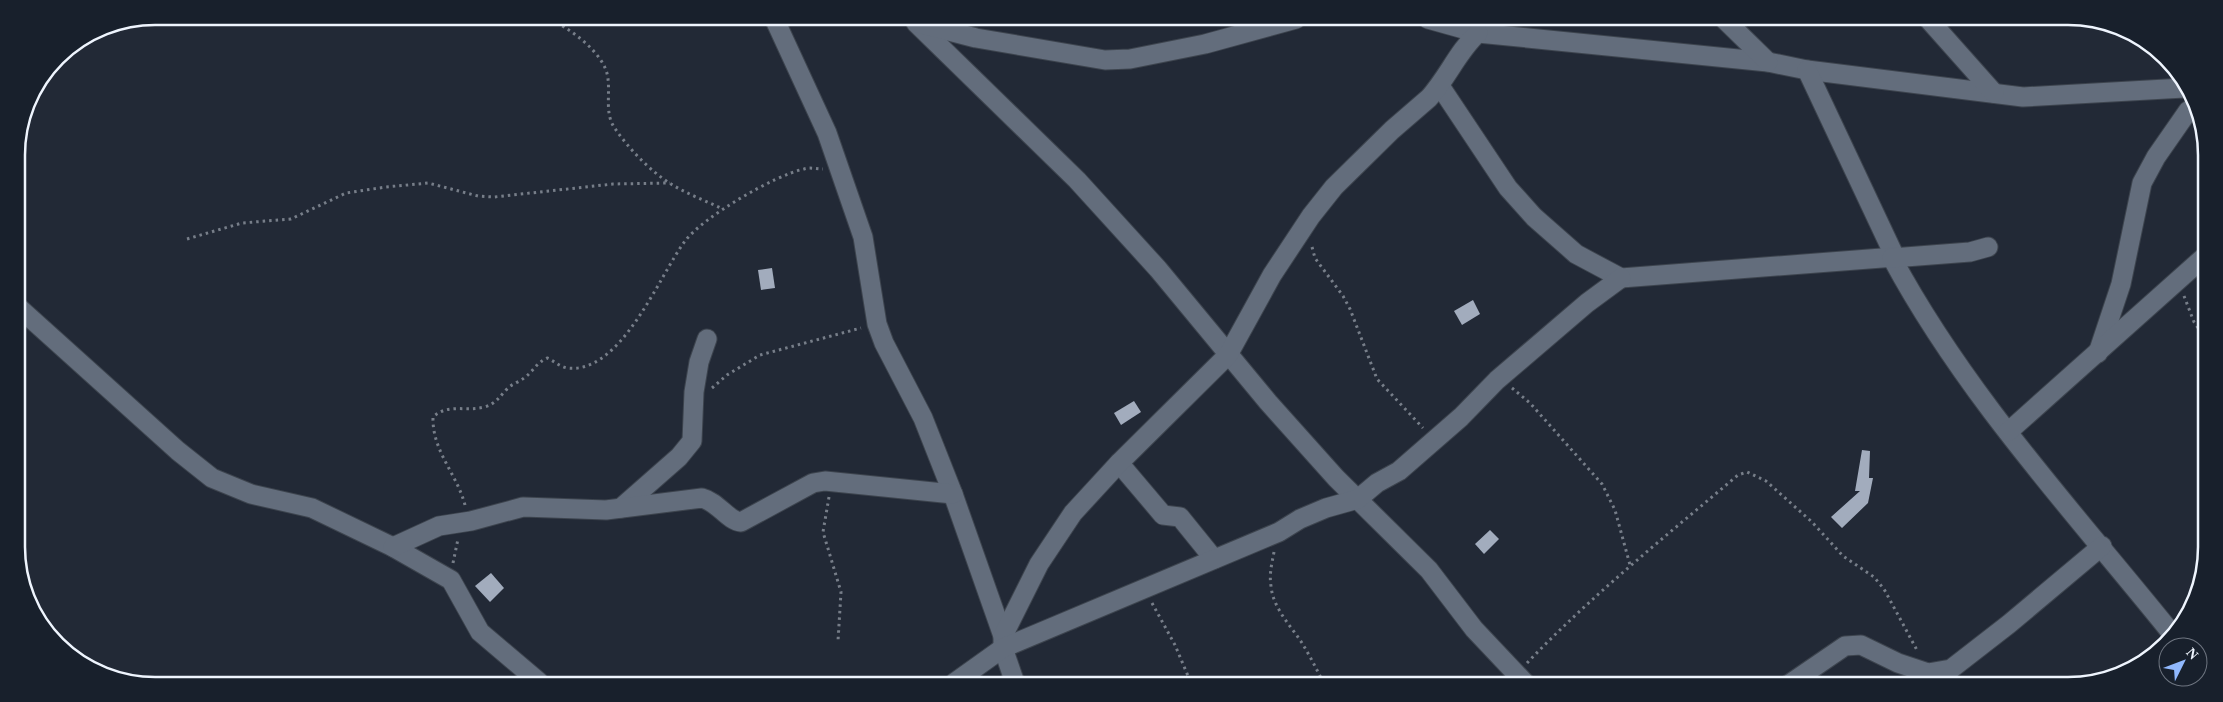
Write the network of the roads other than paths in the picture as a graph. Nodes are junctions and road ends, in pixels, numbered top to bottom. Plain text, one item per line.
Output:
1 (777, 25) edge
2 (916, 25) edge
3 (929, 25) edge
4 (1274, 25) edge
5 (1451, 25) edge
6 (1730, 25) edge
7 (1934, 25) edge
8 (1478, 32) junction
9 (1768, 62) junction
10 (1807, 70) junction
11 (1440, 86) junction
12 (2180, 88) edge
13 (1994, 93) junction
14 (2190, 110) edge
15 (1988, 247) dead end
16 (1893, 257) junction
17 (2198, 264) edge
18 (1622, 278) junction
19 (25, 313) edge
20 (707, 338) dead end
21 (2098, 353) junction
22 (1228, 355) junction
23 (2008, 432) junction
24 (1119, 463) junction
25 (953, 494) junction
26 (1358, 499) junction
27 (621, 508) junction
28 (2102, 546) junction
29 (393, 547) junction
30 (1214, 559) junction
31 (2168, 629) edge
32 (1003, 642) junction
33 (533, 677) edge
34 (961, 677) edge
35 (1013, 677) edge
36 (1519, 677) edge
37 (1800, 677) edge

1 - 25 street
2 - 22 street
3 - 4 street
5 - 8 street
6 - 9 street
7 - 13 street
8 - 9 street
8 - 11 street
9 - 10 street
10 - 13 street
10 - 16 street
11 - 18 street
11 - 22 street
12 - 13 street
14 - 21 street
15 - 16 street
16 - 18 street
16 - 23 street
17 - 21 street
18 - 26 street
19 - 29 street
20 - 27 street
21 - 23 street
22 - 24 street
22 - 26 street
23 - 28 street
24 - 30 street
24 - 32 street
25 - 27 street
25 - 32 street
26 - 30 street
26 - 36 street
27 - 29 street
28 - 31 street
28 - 37 street
29 - 33 street
30 - 32 street
32 - 34 street
32 - 35 street

